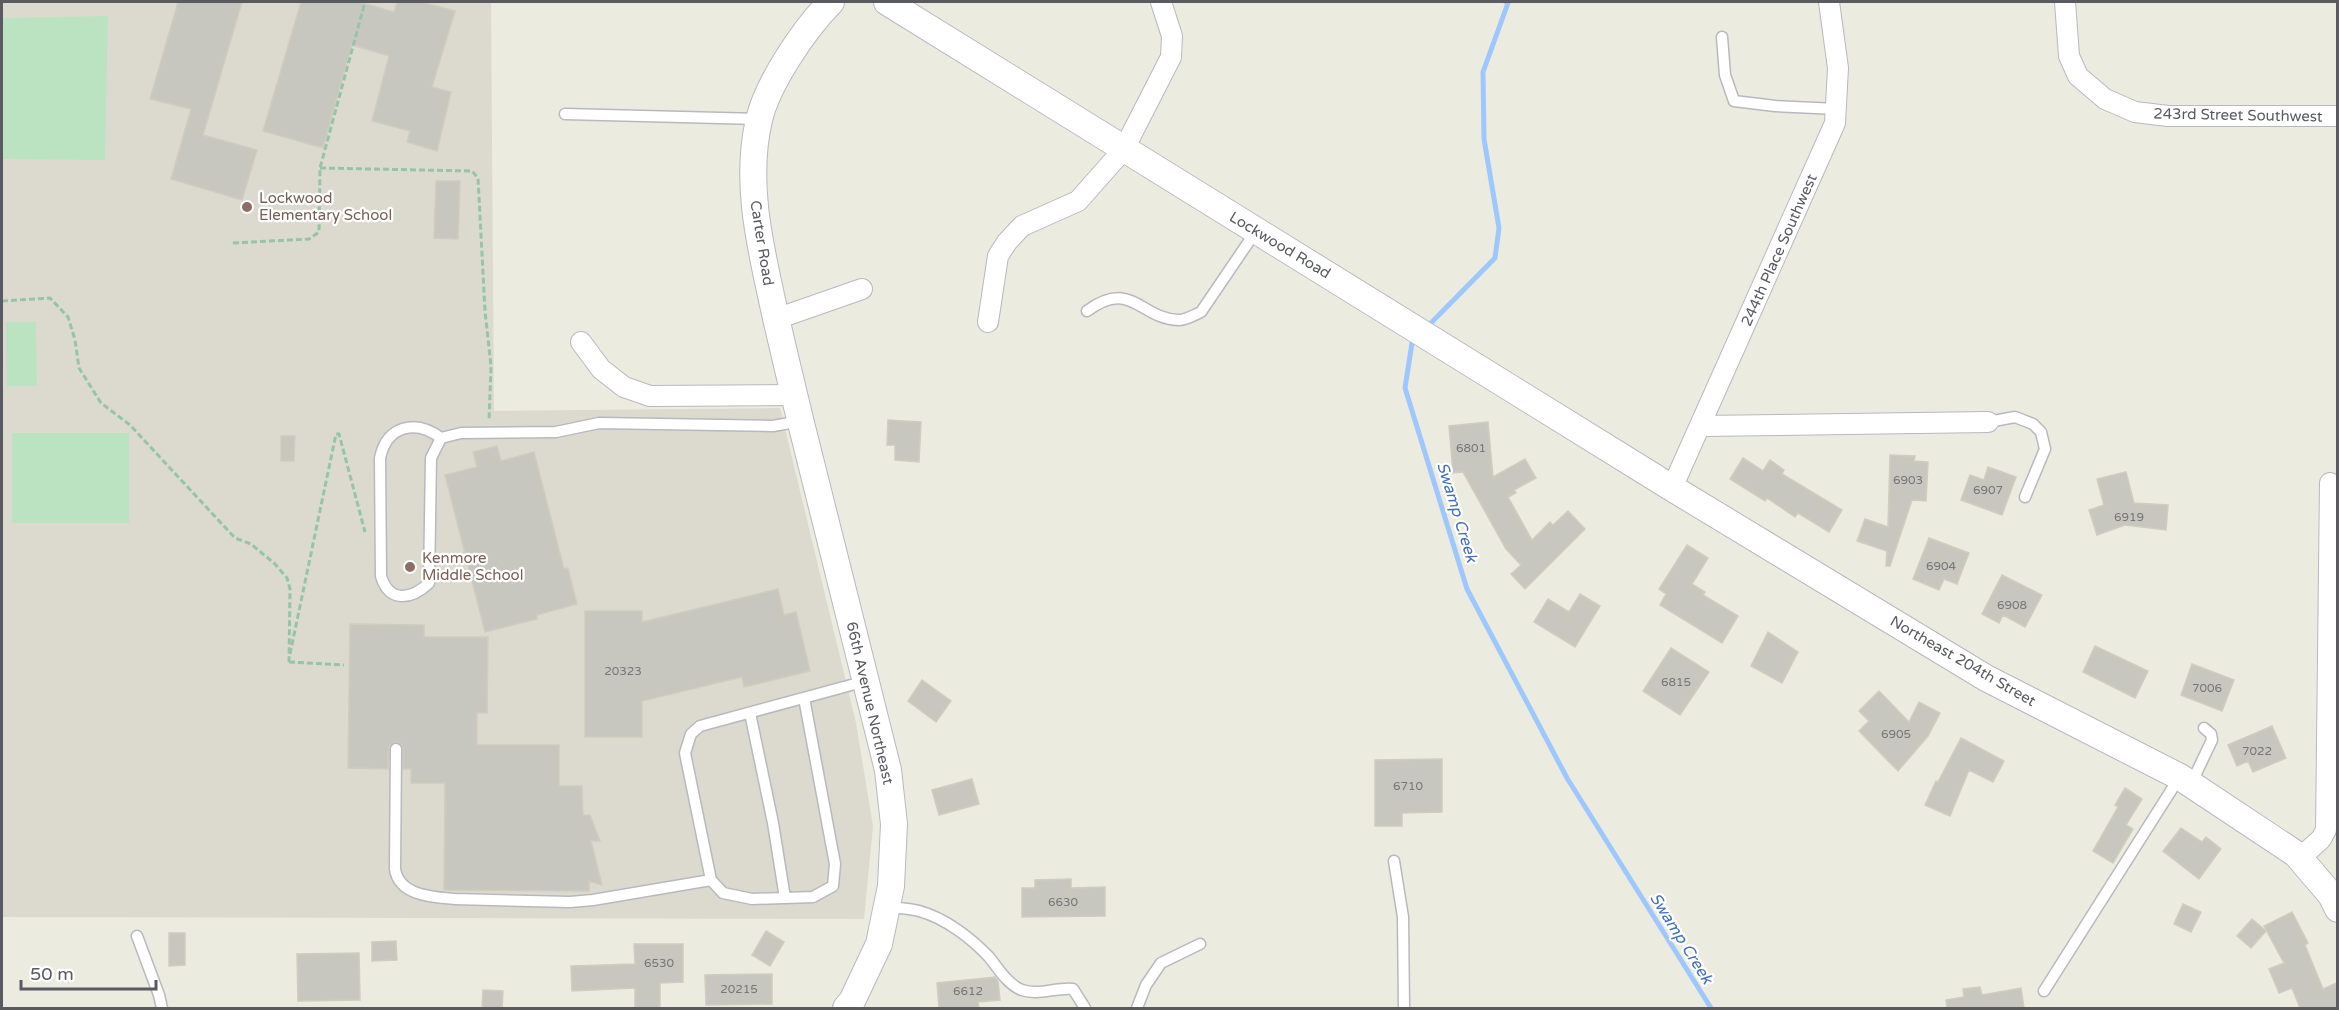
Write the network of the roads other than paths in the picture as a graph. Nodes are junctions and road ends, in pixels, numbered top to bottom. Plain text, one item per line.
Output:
1 (831, 2) edge
2 (887, 2) edge
3 (1161, 2) edge
4 (1829, 2) edge
5 (2065, 2) edge
6 (1722, 37) dead end
7 (1837, 109) junction
8 (565, 114) dead end
9 (2337, 116) edge
10 (759, 119) junction
11 (1124, 150) junction
12 (1256, 231) junction
13 (862, 289) dead end
14 (1087, 311) dead end
15 (776, 319) junction
16 (988, 322) dead end
17 (581, 342) dead end
18 (794, 395) junction
19 (1988, 422) joint
20 (802, 426) junction
21 (1702, 426) junction
22 (441, 438) junction
23 (2330, 483) dead end
24 (1672, 488) junction
25 (2025, 497) dead end
26 (866, 681) junction
27 (804, 698) junction
28 (2332, 712) edge
29 (750, 713) junction
30 (2204, 728) dead end
31 (396, 749) dead end
32 (2185, 781) junction
33 (2332, 830) edge
34 (2300, 858) junction
35 (1394, 861) dead end
36 (711, 880) junction
37 (785, 898) junction
38 (887, 907) junction
39 (2337, 909) edge
40 (137, 936) dead end
41 (1200, 944) dead end
42 (2044, 991) dead end
43 (162, 1008) edge
44 (846, 1008) edge
45 (1086, 1008) edge
46 (1137, 1008) edge
47 (1404, 1008) edge

1 - 10 street, Carter Road
2 - 11 street, Lockwood Road
3 - 11 street
4 - 7 street, 244th Place Southwest
5 - 9 street, 243rd Street Southwest
6 - 7 lane
7 - 21 street, 244th Place Southwest
8 - 10 lane
10 - 15 street, Carter Road
11 - 12 street, Lockwood Road
11 - 16 street
12 - 14 lane
12 - 24 street, Lockwood Road
13 - 15 street
15 - 18 street, Carter Road
17 - 18 street
18 - 20 street, Carter Road
19 - 21 street
19 - 25 lane
20 - 22 lane
20 - 26 street, 66th Avenue Northeast
21 - 24 street, 244th Place Southwest
22 - 22 lane
23 - 28 street
24 - 32 street, Northeast 204th Street
26 - 27 lane
26 - 38 street, 66th Avenue Northeast
27 - 29 lane
27 - 37 lane
28 - 33 street
29 - 36 lane
29 - 37 lane
30 - 32 lane
31 - 36 lane
32 - 34 street, Northeast 204th Street
32 - 42 lane
33 - 34 street
34 - 39 street, Northeast 204th Street
35 - 47 lane
36 - 37 lane
38 - 44 street, 66th Avenue Northeast
38 - 45 lane
40 - 43 lane
41 - 46 lane

